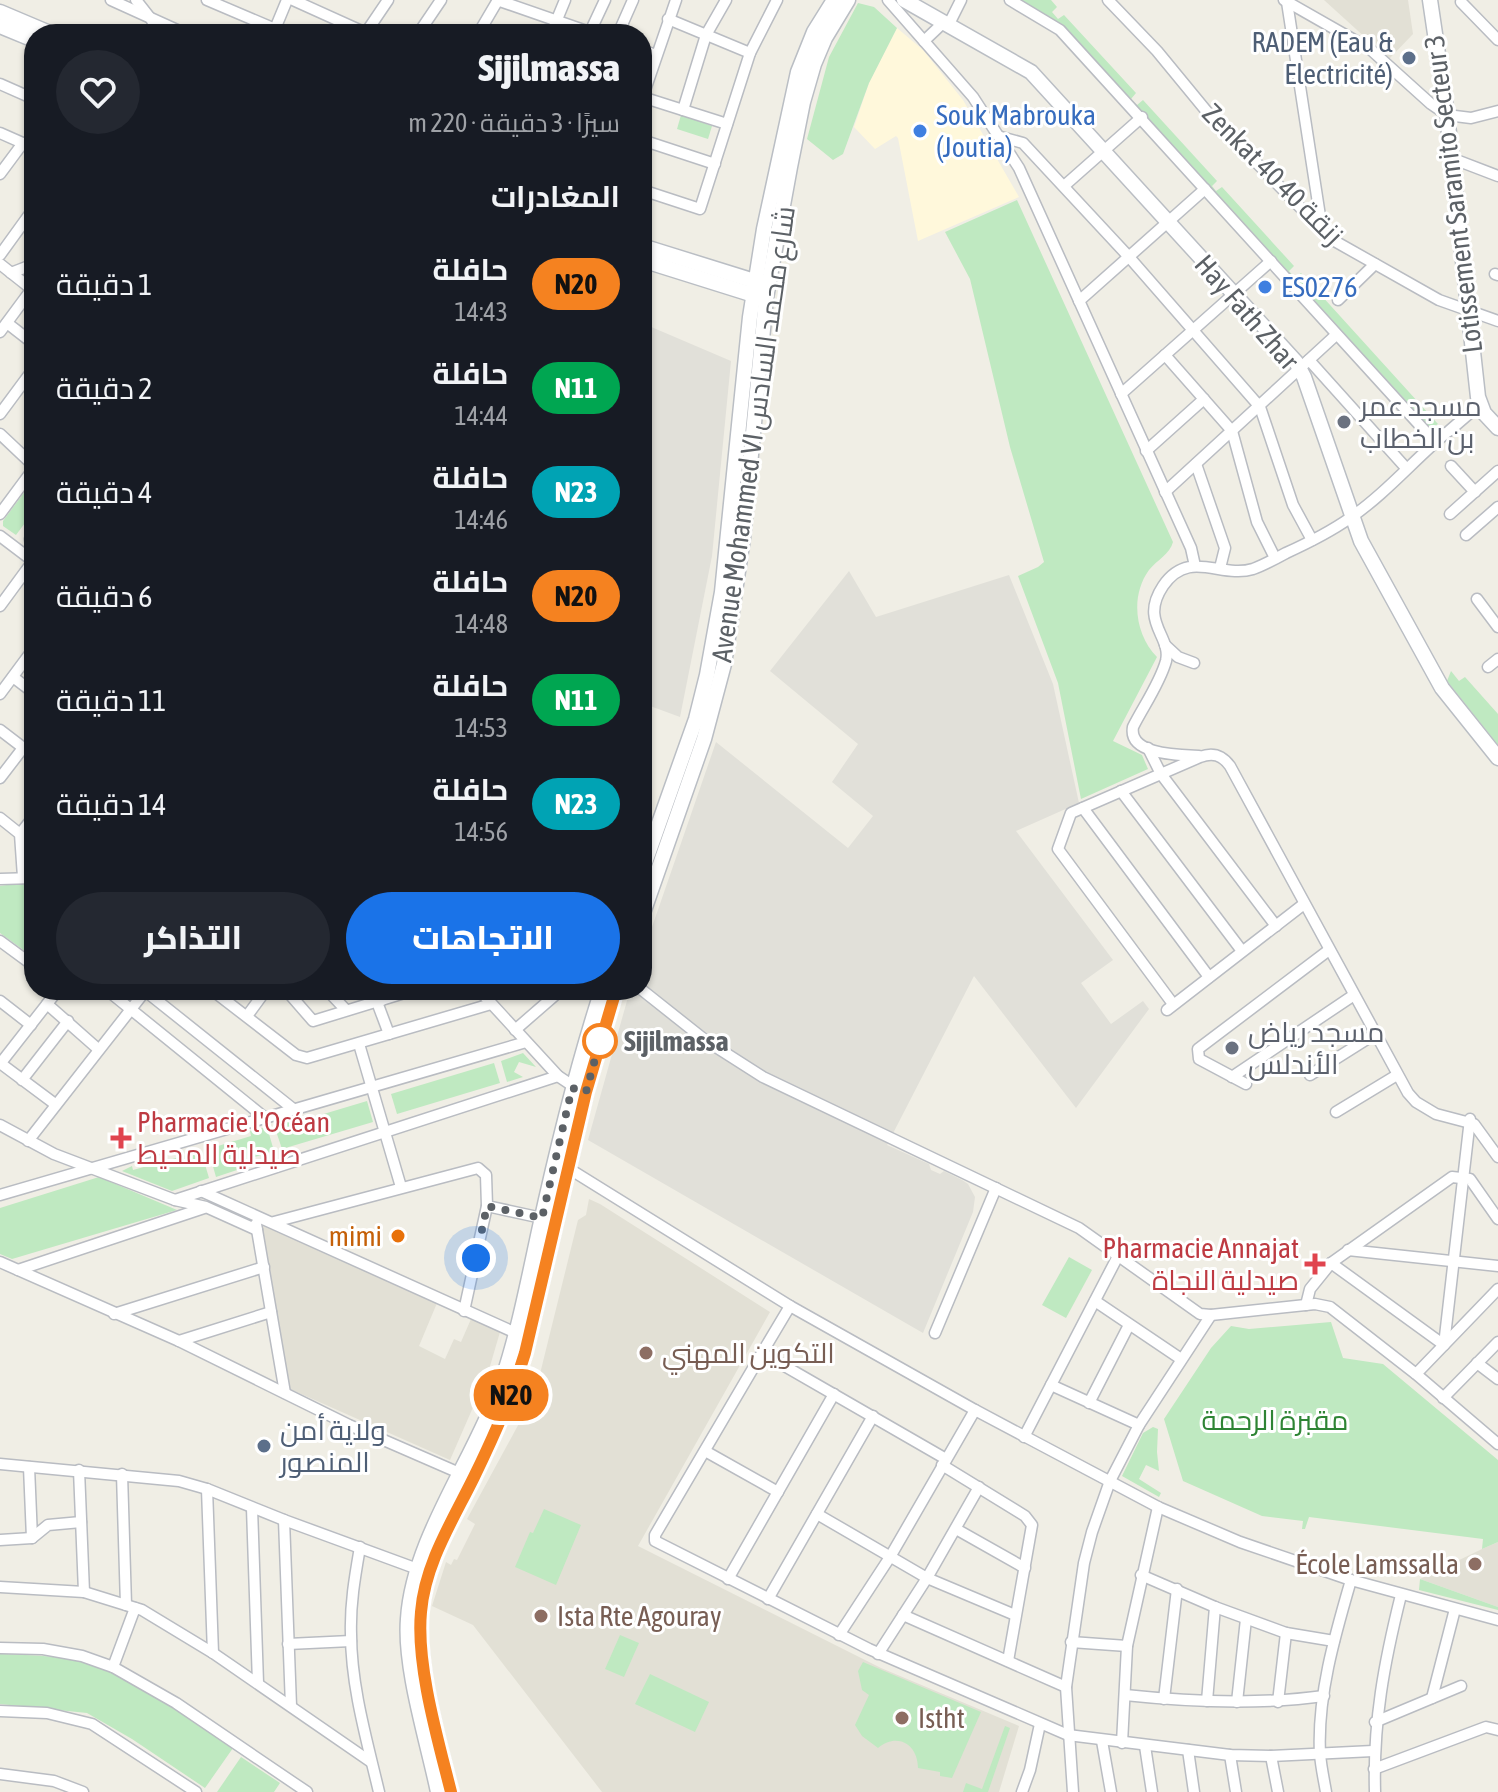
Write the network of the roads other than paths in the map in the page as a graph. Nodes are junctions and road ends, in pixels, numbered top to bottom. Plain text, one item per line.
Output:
1 (111, 0) edge
2 (136, 0) edge
3 (207, 0) edge
4 (287, 0) edge
5 (293, 0) edge
6 (441, 0) edge
7 (497, 0) edge
8 (565, 0) edge
9 (605, 0) edge
10 (633, 0) edge
11 (676, 0) edge
12 (726, 0) edge
13 (777, 0) edge
14 (834, 0) edge
15 (848, 0) edge
16 (888, 0) edge
17 (904, 0) edge
18 (961, 0) edge
19 (1010, 0) edge
20 (1108, 0) edge
21 (1430, 0) edge
22 (384, 1) edge
23 (1286, 1) edge
24 (1461, 2) dead end
25 (0, 12) edge
26 (151, 19) junction
27 (668, 19) junction
28 (556, 20) junction
29 (947, 23) junction
30 (28, 24) edge
31 (154, 24) edge
32 (163, 24) edge
33 (263, 24) edge
34 (277, 24) edge
35 (346, 24) edge
36 (371, 24) edge
37 (425, 24) edge
38 (484, 24) edge
39 (555, 24) edge
40 (567, 24) edge
41 (596, 24) edge
42 (622, 24) edge
43 (0, 26) edge
44 (706, 35) junction
45 (24, 36) edge
46 (1498, 40) edge
47 (924, 41) junction
48 (750, 53) junction
49 (652, 54) edge
50 (656, 55) junction
51 (652, 67) edge
52 (0, 84) edge
53 (24, 95) edge
54 (652, 101) edge
55 (683, 110) junction
56 (1498, 111) edge
57 (1447, 115) junction
58 (1142, 117) junction
59 (727, 124) junction
60 (0, 133) edge
61 (1001, 137) junction
62 (24, 143) edge
63 (652, 143) edge
64 (24, 150) edge
65 (1105, 150) junction
66 (1451, 158) junction
67 (715, 164) junction
68 (0, 174) edge
69 (1498, 176) edge
70 (1064, 186) junction
71 (1205, 189) junction
72 (1315, 190) junction
73 (652, 193) edge
74 (1291, 200) junction
75 (24, 222) edge
76 (1167, 222) junction
77 (1323, 231) junction
78 (652, 250) edge
79 (0, 255) edge
80 (1129, 257) junction
81 (1271, 261) junction
82 (652, 263) edge
83 (0, 264) edge
84 (1375, 264) junction
85 (24, 268) edge
86 (11, 273) junction
87 (24, 283) edge
88 (760, 290) junction
89 (1234, 294) junction
90 (1338, 300) dead end
91 (24, 301) edge
92 (1079, 301) junction
93 (1467, 311) junction
94 (1498, 321) edge
95 (3, 327) edge
96 (1194, 330) junction
97 (1336, 335) junction
98 (24, 339) edge
99 (1165, 355) junction
100 (1305, 364) junction
101 (24, 382) edge
102 (1121, 394) junction
103 (1204, 399) junction
104 (1260, 407) junction
105 (1481, 407) junction
106 (0, 414) edge
107 (1498, 428) edge
108 (1232, 431) junction
109 (0, 434) edge
110 (1435, 442) junction
111 (1146, 451) junction
112 (24, 454) edge
113 (1196, 464) junction
114 (1451, 466) dead end
115 (1406, 468) junction
116 (1498, 471) edge
117 (24, 474) edge
118 (1165, 492) junction
119 (1475, 492) junction
120 (1498, 507) edge
121 (0, 514) edge
122 (1450, 514) dead end
123 (1352, 517) junction
124 (1466, 535) dead end
125 (0, 536) edge
126 (1312, 540) junction
127 (24, 554) edge
128 (1275, 558) junction
129 (1195, 566) junction
130 (1220, 568) junction
131 (24, 574) edge
132 (1477, 599) dead end
133 (0, 606) edge
134 (1498, 627) edge
135 (1165, 645) junction
136 (1498, 659) edge
137 (24, 662) edge
138 (1194, 663) dead end
139 (1488, 667) dead end
140 (13, 677) junction
141 (24, 685) edge
142 (0, 694) edge
143 (702, 721) junction
144 (0, 730) edge
145 (23, 748) joint
146 (1148, 748) junction
147 (1200, 757) junction
148 (1498, 758) edge
149 (1161, 774) junction
150 (0, 778) edge
151 (1121, 791) junction
152 (1083, 808) junction
153 (0, 818) edge
154 (24, 829) edge
155 (20, 834) junction
156 (652, 846) edge
157 (24, 856) edge
158 (24, 877) edge
159 (0, 879) edge
160 (652, 884) edge
161 (1304, 904) junction
162 (1276, 926) junction
163 (1, 944) edge
164 (1329, 950) junction
165 (1242, 951) junction
166 (24, 959) edge
167 (1209, 977) junction
168 (1354, 995) junction
169 (652, 998) edge
170 (50, 1000) edge
171 (119, 1000) edge
172 (137, 1000) edge
173 (157, 1000) edge
174 (231, 1000) edge
175 (259, 1000) edge
176 (295, 1000) edge
177 (336, 1000) edge
178 (382, 1000) edge
179 (488, 1000) edge
180 (550, 1000) edge
181 (600, 1000) edge
182 (612, 1000) edge
183 (0, 1001) edge
184 (379, 1001) junction
185 (47, 1004) junction
186 (491, 1004) junction
187 (130, 1009) junction
188 (346, 1010) junction
189 (247, 1016) junction
190 (68, 1021) junction
191 (31, 1025) junction
192 (515, 1030) junction
193 (389, 1034) junction
194 (1375, 1034) junction
195 (526, 1042) junction
196 (359, 1044) junction
197 (98, 1049) junction
198 (0, 1063) edge
199 (1310, 1075) dead end
200 (1397, 1075) junction
201 (558, 1076) junction
202 (1232, 1077) junction
203 (22, 1080) junction
204 (1246, 1084) dead end
205 (371, 1087) junction
206 (579, 1090) junction
207 (55, 1104) junction
208 (292, 1108) junction
209 (1336, 1112) dead end
210 (264, 1117) junction
211 (1469, 1120) junction
212 (0, 1125) edge
213 (385, 1132) junction
214 (28, 1141) junction
215 (1498, 1157) edge
216 (562, 1164) junction
217 (93, 1167) junction
218 (1463, 1178) junction
219 (401, 1187) junction
220 (996, 1188) junction
221 (201, 1191) junction
222 (0, 1195) edge
223 (175, 1200) junction
224 (487, 1206) junction
225 (206, 1207) junction
226 (254, 1214) junction
227 (542, 1218) junction
228 (1498, 1219) edge
229 (274, 1222) junction
230 (257, 1230) junction
231 (1348, 1250) junction
232 (1118, 1256) junction
233 (1454, 1261) junction
234 (0, 1262) edge
235 (1331, 1263) junction
236 (1498, 1266) edge
237 (264, 1267) junction
238 (18, 1270) junction
239 (1498, 1289) edge
240 (1095, 1301) junction
241 (1306, 1305) junction
242 (790, 1306) junction
243 (464, 1311) junction
244 (271, 1312) junction
245 (114, 1314) junction
246 (1211, 1315) junction
247 (1129, 1325) junction
248 (516, 1333) junction
249 (935, 1333) dead end
250 (179, 1341) junction
251 (1498, 1342) edge
252 (1444, 1345) junction
253 (762, 1353) junction
254 (1181, 1359) junction
255 (1477, 1363) junction
256 (1416, 1374) junction
257 (1498, 1379) edge
258 (1051, 1385) junction
259 (285, 1393) junction
260 (834, 1394) junction
261 (1443, 1398) junction
262 (1089, 1403) junction
263 (975, 1410) junction
264 (873, 1416) junction
265 (1139, 1425) junction
266 (1024, 1437) junction
267 (1498, 1444) edge
268 (705, 1451) junction
269 (944, 1462) junction
270 (0, 1464) edge
271 (29, 1467) junction
272 (79, 1470) junction
273 (122, 1474) junction
274 (467, 1476) junction
275 (1110, 1481) junction
276 (979, 1487) junction
277 (207, 1489) junction
278 (778, 1492) junction
279 (1158, 1507) junction
280 (252, 1508) junction
281 (817, 1514) junction
282 (284, 1520) junction
283 (81, 1522) junction
284 (956, 1529) junction
285 (32, 1538) junction
286 (0, 1540) edge
287 (360, 1547) junction
288 (890, 1557) junction
289 (1025, 1568) junction
290 (423, 1571) junction
291 (1141, 1575) junction
292 (927, 1578) junction
293 (728, 1579) junction
294 (1351, 1580) junction
295 (0, 1587) edge
296 (1177, 1589) junction
297 (84, 1592) junction
298 (1401, 1595) junction
299 (768, 1599) junction
300 (131, 1606) junction
301 (1215, 1607) junction
302 (1455, 1609) junction
303 (903, 1615) junction
304 (1015, 1615) junction
305 (1246, 1619) junction
306 (1498, 1620) edge
307 (1286, 1633) junction
308 (839, 1635) junction
309 (351, 1641) junction
310 (1334, 1641) junction
311 (1071, 1642) junction
312 (288, 1644) junction
313 (1127, 1646) junction
314 (0, 1648) edge
315 (213, 1653) junction
316 (878, 1654) junction
317 (1008, 1661) junction
318 (113, 1667) junction
319 (258, 1683) junction
320 (1461, 1686) dead end
321 (1066, 1687) junction
322 (1125, 1695) junction
323 (1324, 1696) junction
324 (1432, 1698) junction
325 (1164, 1699) junction
326 (1207, 1701) junction
327 (1237, 1702) junction
328 (1278, 1702) junction
329 (291, 1706) junction
330 (1, 1714) edge
331 (1375, 1722) junction
332 (1040, 1724) junction
333 (1498, 1730) edge
334 (1068, 1735) junction
335 (1102, 1741) junction
336 (1122, 1743) junction
337 (1145, 1746) junction
338 (1188, 1750) junction
339 (1373, 1751) junction
340 (1320, 1753) junction
341 (1230, 1755) junction
342 (1271, 1756) junction
343 (371, 1762) junction
344 (1374, 1769) junction
345 (0, 1774) edge
346 (37, 1778) junction
347 (31, 1792) edge
348 (83, 1792) edge
349 (196, 1792) edge
350 (307, 1792) edge
351 (379, 1792) edge
352 (438, 1792) edge
353 (451, 1792) edge
354 (1022, 1792) edge
355 (1073, 1792) edge
356 (1111, 1792) edge
357 (1152, 1792) edge
358 (1194, 1792) edge
359 (1236, 1792) edge
360 (1278, 1792) edge
361 (1326, 1792) edge
362 (1375, 1792) edge

1 - 26 street
2 - 26 street
3 - 33 street
4 - 34 street
5 - 35 street
6 - 37 street
7 - 28 street
7 - 38 street
8 - 28 street
9 - 41 street
10 - 42 street
11 - 27 street
12 - 44 street
13 - 48 street
14 - 88 main road, Avenue Mohammed VI شارع محمد السادس
15 - 88 main road, Avenue Mohammed VI شارع محمد السادس
16 - 47 street
17 - 29 main road, Hay Fath Zhar
18 - 29 street
19 - 58 street
20 - 74 street, Zenkat 40 زنقة 40
21 - 57 main road, Lotissement Saramito Secteur 3
22 - 36 street
23 - 57 street
23 - 72 street
24 - 46 street
25 - 30 main road
26 - 31 street
26 - 32 street
27 - 44 street
27 - 50 street
28 - 39 street
28 - 40 street
29 - 47 street
29 - 65 main road, Hay Fath Zhar
43 - 45 main road
44 - 48 street
44 - 55 street
47 - 61 street
48 - 59 street
49 - 50 street
50 - 51 street
52 - 53 street
54 - 55 street
55 - 59 street
56 - 57 street
57 - 66 main road, Lotissement Saramito Secteur 3
58 - 65 street
58 - 71 street
59 - 67 street
60 - 62 street
61 - 70 street
61 - 92 street
63 - 67 street
64 - 68 street
65 - 70 street
65 - 76 main road, Hay Fath Zhar
66 - 69 street
66 - 93 main road, Lotissement Saramito Secteur 3
67 - 73 street
70 - 80 street
71 - 76 street
71 - 81 street
72 - 74 street
72 - 77 street
74 - 77 street, Zenkat 40 زنقة 40
75 - 79 street
76 - 80 street
76 - 89 main road, Hay Fath Zhar
77 - 84 street, Zenkat 40 زنقة 40
78 - 88 main road
80 - 92 street
80 - 96 street
81 - 89 street
81 - 97 street
82 - 88 main road
83 - 86 street
84 - 90 street
84 - 93 street, Zenkat 40 زنقة 40
85 - 86 street
86 - 87 street
88 - 143 main road, Avenue Mohammed VI شارع محمد السادس
89 - 96 street
89 - 100 main road, Hay Fath Zhar
91 - 95 street
92 - 102 street
93 - 94 street, Zenkat 40 زنقة 40
93 - 105 main road, Lotissement Saramito Secteur 3
95 - 98 street
96 - 99 street
96 - 104 street
97 - 100 street
97 - 110 street
99 - 102 street
99 - 103 street
100 - 104 street
100 - 115 street
100 - 123 main road, Hay Fath Zhar
101 - 106 street
102 - 111 street
103 - 108 street
103 - 111 street
104 - 108 street
104 - 126 street
105 - 107 main road
105 - 110 street
108 - 113 street
108 - 128 street
109 - 112 street
110 - 115 street
111 - 118 street
113 - 118 street
113 - 130 street
114 - 119 street
115 - 123 street
116 - 119 street
117 - 121 street
118 - 129 street
119 - 122 street
120 - 124 street
123 - 126 street
123 - 148 main road, Hay Fath Zhar
125 - 127 street
126 - 128 street
128 - 130 street
129 - 130 street
129 - 135 street
131 - 133 street
132 - 134 street
135 - 138 street
135 - 146 street
136 - 139 street
137 - 140 street
140 - 141 street
140 - 142 street
143 - 156 main road, Avenue Mohammed VI شارع محمد السادس
143 - 160 main road, Avenue Mohammed VI شارع محمد السادس
144 - 145 street
145 - 150 street
146 - 147 street
146 - 149 street
147 - 149 street
147 - 161 street
149 - 151 street
149 - 162 street
151 - 152 street
151 - 165 street
152 - 167 street
152 - 167 street
153 - 155 street
154 - 155 street
155 - 157 street
158 - 159 street
161 - 162 street
161 - 164 street
162 - 165 street
163 - 166 street
164 - 168 street
164 - 202 street
165 - 167 street
168 - 194 street
168 - 202 street
169 - 220 street
170 - 185 street
171 - 187 street
172 - 187 street
173 - 208 street
174 - 189 street
175 - 189 street
176 - 188 street
177 - 188 street
178 - 184 street
179 - 186 street
180 - 192 street
181 - 206 main road
182 - 206 main road
183 - 191 street
184 - 188 street
184 - 193 street
185 - 190 street
185 - 191 street
186 - 192 street
186 - 193 street
187 - 197 street
187 - 210 street
189 - 196 street
190 - 197 street
190 - 203 street
191 - 198 street
192 - 195 street
193 - 196 street
194 - 199 street
194 - 200 street
195 - 201 street
195 - 205 street
196 - 205 street
197 - 207 street
198 - 203 street
200 - 209 street
200 - 211 street
201 - 206 street
201 - 213 street
202 - 204 street
203 - 207 street
205 - 208 street
205 - 213 street
206 - 216 main road
207 - 214 street
208 - 210 street
210 - 217 street
211 - 215 street
211 - 218 street
212 - 214 street
213 - 219 street
213 - 221 street
214 - 217 street
216 - 227 main road
216 - 242 street
216 - 274 main road
217 - 222 street
217 - 223 street
218 - 228 street
218 - 231 street
218 - 233 street
219 - 224 street
219 - 229 street
220 - 232 street
220 - 249 street
221 - 223 street
221 - 226 street
223 - 225 street
224 - 227 street
224 - 243 street
225 - 230 street
225 - 238 street
226 - 229 street
226 - 230 street
227 - 248 main road
229 - 243 street
230 - 237 street
231 - 233 street
231 - 235 street
232 - 240 street
232 - 246 street
233 - 236 street
233 - 252 street
234 - 238 street
235 - 241 street
235 - 252 street
237 - 244 street
237 - 245 street
238 - 245 street
239 - 252 street
240 - 247 street
240 - 258 street
241 - 246 street
241 - 256 street
242 - 253 street
242 - 263 street
243 - 248 street
244 - 250 street
244 - 259 street
245 - 250 street
246 - 254 street
247 - 254 street
247 - 262 street
248 - 274 main road
250 - 259 street
251 - 255 street
252 - 256 street
253 - 260 street
253 - 268 street
254 - 265 street
255 - 257 street
255 - 261 street
256 - 261 street
258 - 262 street
258 - 266 street
259 - 274 street
260 - 264 street
260 - 278 street
261 - 267 street
262 - 265 street
263 - 266 street
263 - 269 street
264 - 269 street
264 - 281 street
265 - 275 street
266 - 275 street
268 - 278 street
268 - 293 street
269 - 276 street
269 - 288 street
270 - 271 street
271 - 272 street
271 - 285 street
272 - 273 street
272 - 283 street
273 - 277 street
273 - 300 street
274 - 290 main road
275 - 279 street
275 - 311 street
276 - 284 street
276 - 289 street
277 - 280 street
277 - 315 street
278 - 293 street
279 - 291 street
279 - 294 street
280 - 282 street
280 - 319 street
281 - 288 street
281 - 299 street
282 - 287 street
282 - 312 street
283 - 285 street
283 - 297 street
284 - 289 street
284 - 292 street
285 - 286 street
287 - 290 street
287 - 309 street
288 - 292 street
288 - 308 street
289 - 304 street
290 - 352 main road
290 - 353 main road
291 - 296 street
291 - 313 street
292 - 303 street
292 - 304 street
293 - 299 street
294 - 298 street
294 - 310 street
295 - 297 street
296 - 301 street
296 - 325 street
297 - 300 street
298 - 302 street
298 - 331 street
299 - 308 street
300 - 315 street
300 - 318 street
301 - 305 street
301 - 326 street
302 - 306 street
302 - 324 street
303 - 316 street
303 - 317 street
304 - 317 street
305 - 307 street
305 - 327 street
307 - 310 street
307 - 328 street
308 - 316 street
309 - 312 street
309 - 343 street
310 - 323 street
311 - 313 street
311 - 321 street
312 - 329 street
313 - 322 street
314 - 318 street
315 - 319 street
316 - 332 street
317 - 321 street
318 - 350 street
319 - 329 street
320 - 324 street
321 - 334 street
322 - 325 street
322 - 336 street
323 - 328 street
323 - 340 street
324 - 331 street
325 - 326 street
326 - 327 street
327 - 328 street
329 - 343 street
330 - 349 street
331 - 339 street
332 - 334 street
332 - 354 street
333 - 344 street
334 - 335 street
334 - 355 street
335 - 336 street
335 - 356 street
336 - 337 street
337 - 338 street
337 - 357 street
338 - 341 street
338 - 358 street
339 - 340 street
339 - 344 street
340 - 342 street
340 - 361 street
341 - 342 street
341 - 359 street
342 - 360 street
343 - 351 street
344 - 362 street
345 - 346 street
346 - 347 street
346 - 348 street

